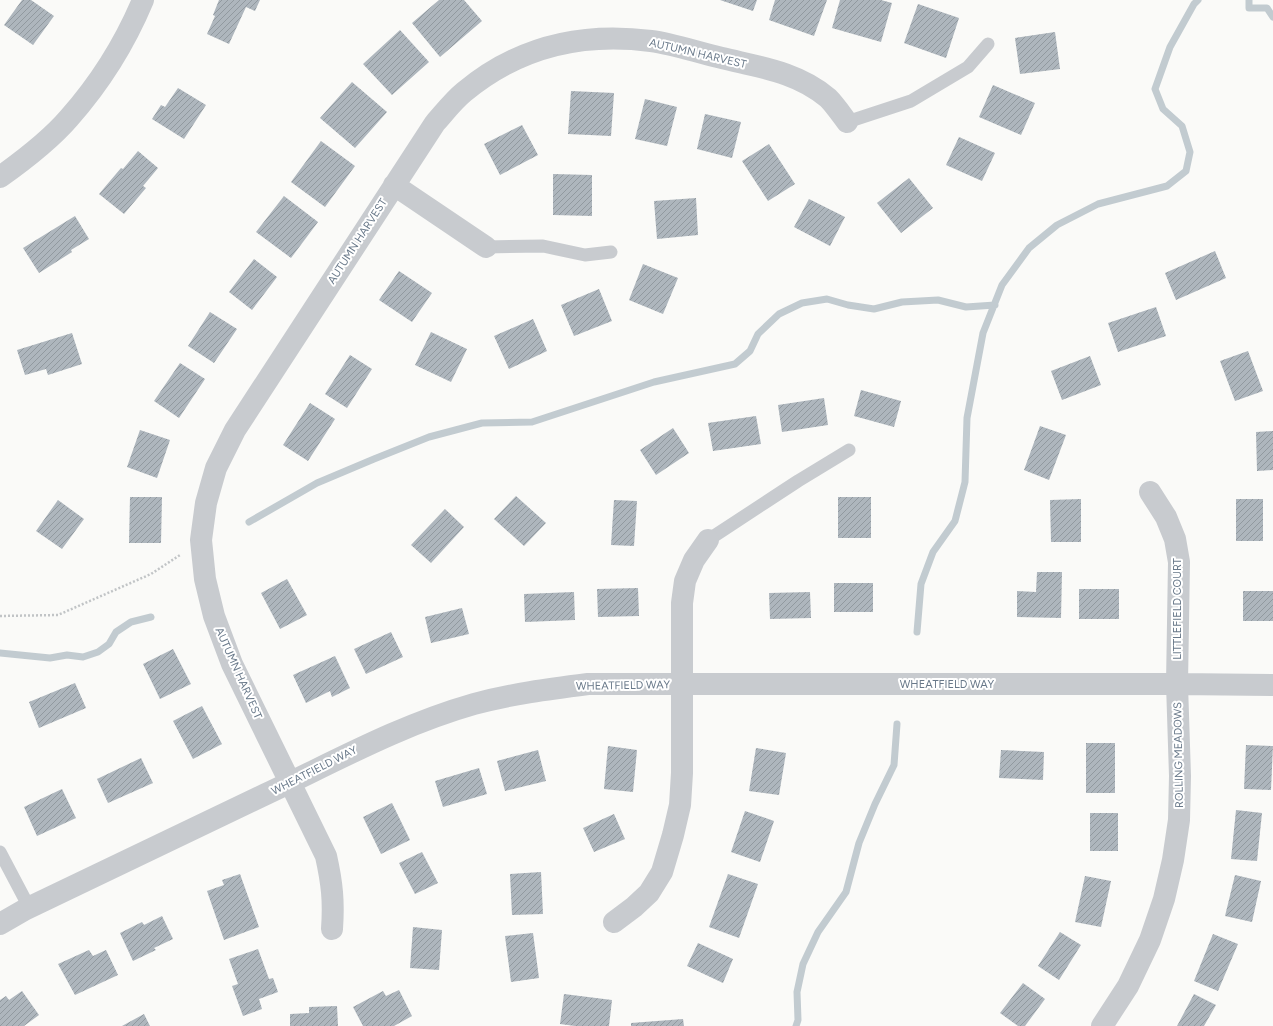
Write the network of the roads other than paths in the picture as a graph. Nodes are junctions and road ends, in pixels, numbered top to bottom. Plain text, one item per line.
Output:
1 (143, 0) edge
2 (988, 44) dead end
3 (847, 122) joint
4 (0, 177) edge
5 (394, 185) junction
6 (486, 247) joint
7 (611, 252) dead end
8 (849, 450) dead end
9 (1150, 492) dead end
10 (708, 540) joint
11 (682, 684) junction
12 (1177, 684) junction
13 (1273, 686) edge
14 (291, 783) junction
15 (0, 852) edge
16 (29, 907) junction
17 (614, 922) dead end
18 (0, 924) edge
19 (332, 929) dead end
20 (1102, 1026) edge

1 - 4 street
2 - 3 lane
3 - 5 street, AUTUMN HARVEST
5 - 6 street
5 - 14 street, AUTUMN HARVEST
6 - 7 lane
8 - 10 lane
9 - 12 street, LITTLEFIELD COURT
10 - 11 street
11 - 12 street, WHEATFIELD WAY
11 - 14 street, WHEATFIELD WAY
11 - 17 street
12 - 13 street, WHEATFIELD WAY
12 - 20 street, ROLLING MEADOWS
14 - 16 street, WHEATFIELD WAY
14 - 19 street, AUTUMN HARVEST
15 - 16 lane
16 - 18 street, WHEATFIELD WAY

